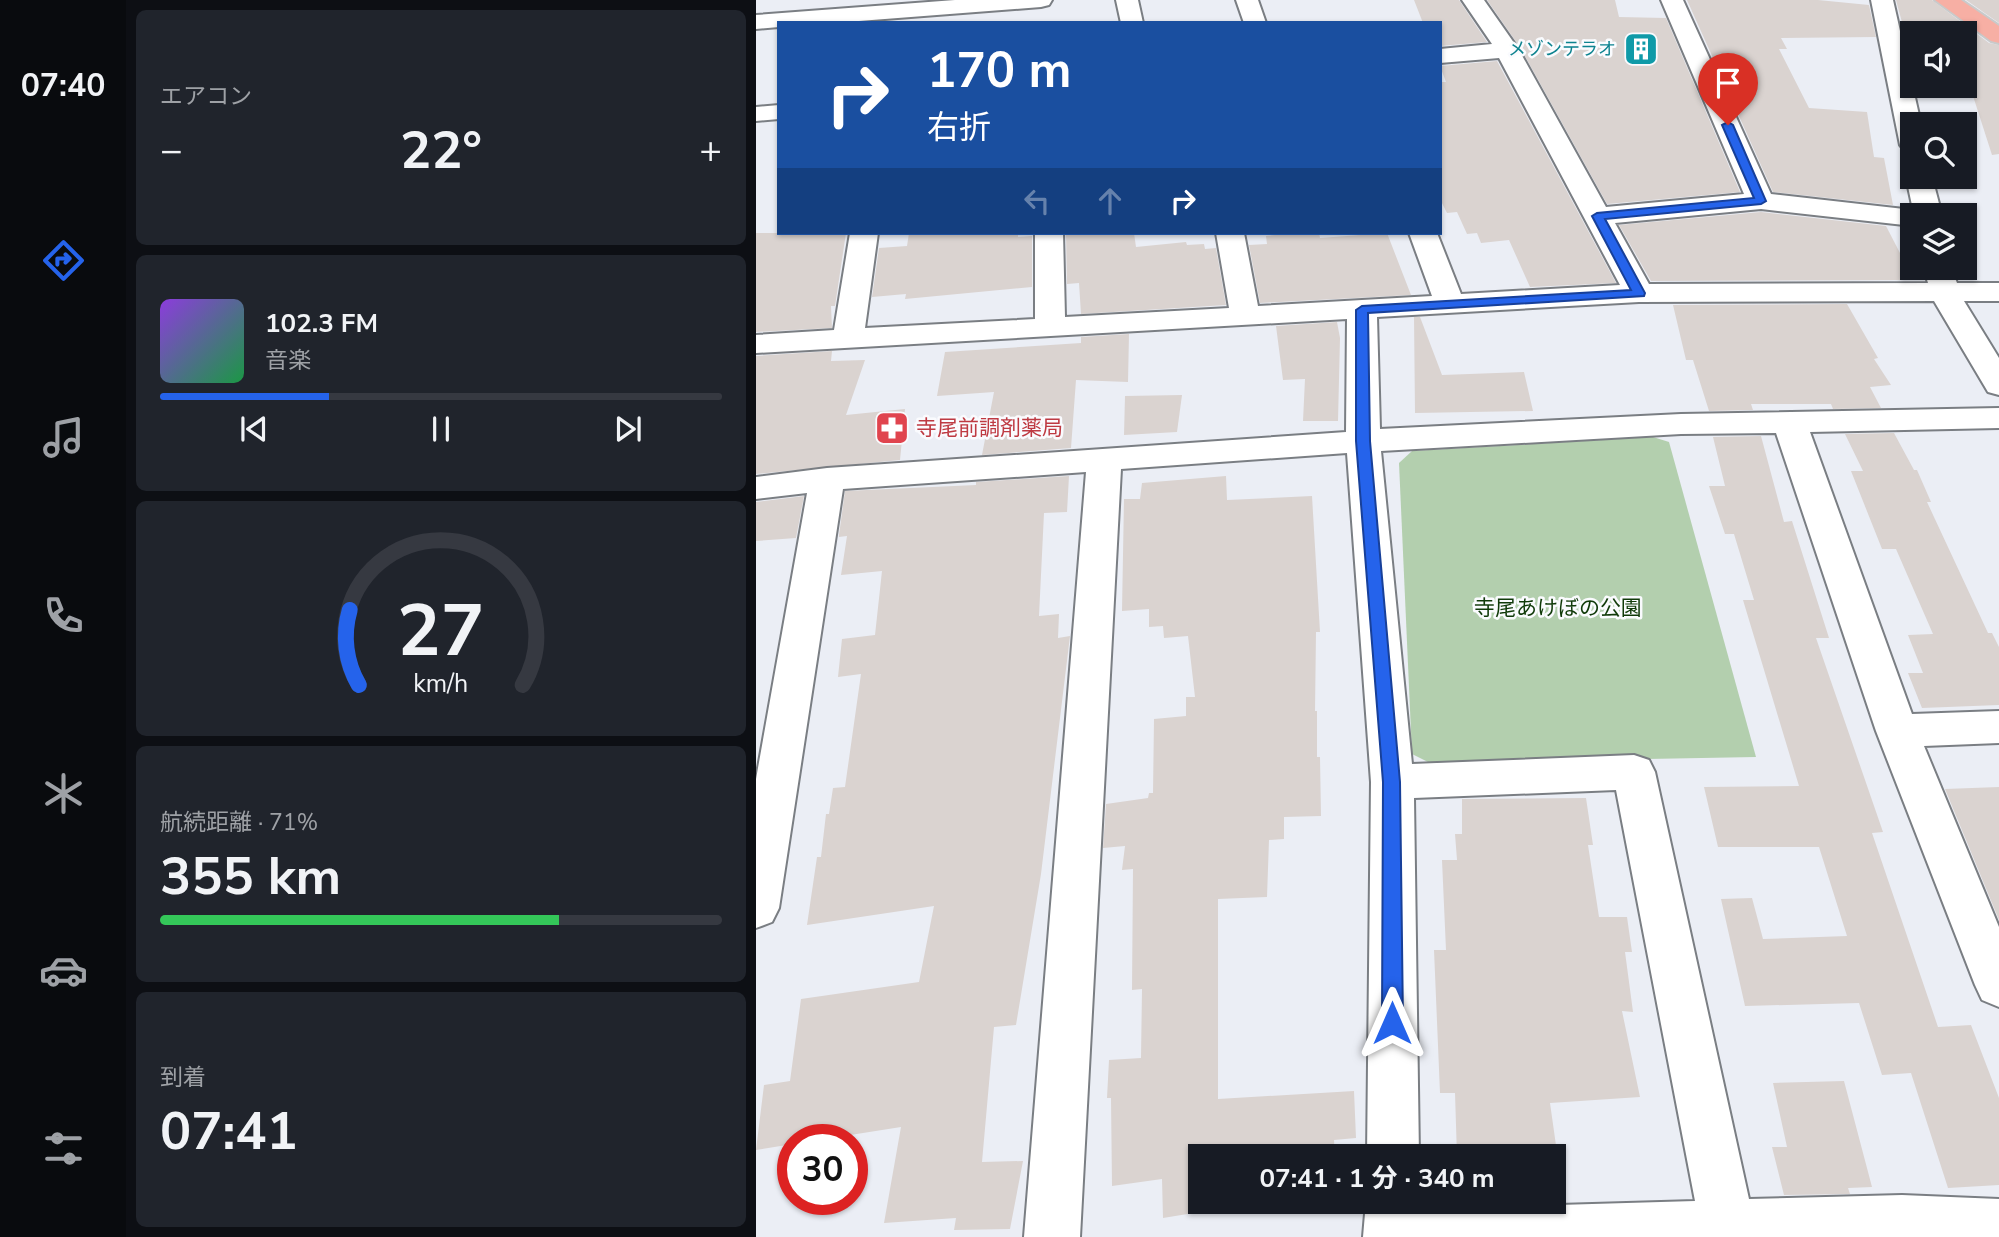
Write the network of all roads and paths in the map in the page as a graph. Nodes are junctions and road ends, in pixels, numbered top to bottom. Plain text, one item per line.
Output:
1 (1041, 0) edge
2 (1127, 0) edge
3 (1247, 0) edge
4 (1473, 0) edge
5 (1672, 0) edge
6 (1882, 0) edge
7 (1946, 0) edge
8 (878, 12) edge
9 (1006, 13) edge
10 (1132, 21) edge
11 (1254, 21) edge
12 (756, 22) edge
13 (1999, 36) edge
14 (1507, 50) junction
15 (1442, 56) edge
16 (777, 112) edge
17 (1906, 112) edge
18 (756, 114) edge
19 (1761, 201) junction
20 (1597, 216) junction
21 (1900, 217) edge
22 (864, 235) edge
23 (1049, 235) edge
24 (1230, 235) edge
25 (1424, 235) edge
26 (1942, 281) edge
27 (1999, 292) edge
28 (1639, 293) junction
29 (1450, 305) junction
30 (1362, 310) junction
31 (1245, 315) junction
32 (1050, 327) junction
33 (848, 339) junction
34 (756, 344) edge
35 (1999, 385) edge
36 (1999, 418) edge
37 (1789, 421) junction
38 (1363, 441) junction
39 (1104, 460) junction
40 (827, 479) junction
41 (756, 488) edge
42 (1999, 727) edge
43 (1897, 731) junction
44 (1392, 782) junction
45 (764, 803) edge
46 (756, 908) edge
47 (1999, 985) edge
48 (1393, 1144) edge
49 (1393, 1214) edge
50 (1999, 1226) edge
51 (1728, 1227) junction
52 (1052, 1237) edge
53 (1392, 1237) edge

1 - 9 street
2 - 10 street
3 - 11 street
4 - 14 street
5 - 19 street
6 - 17 street
7 - 13 main road
8 - 9 street
8 - 12 street
14 - 15 street
14 - 20 street
16 - 18 street
19 - 20 street
19 - 21 street
20 - 28 street
22 - 33 street
23 - 32 street
24 - 31 street
25 - 29 street
26 - 27 street
26 - 28 street
26 - 35 street
28 - 29 street
29 - 30 street
30 - 31 street
30 - 38 street
31 - 32 street
32 - 33 street
33 - 34 street
36 - 37 street
37 - 38 street
37 - 43 street
38 - 39 street
38 - 44 street
39 - 40 street
39 - 52 street
40 - 41 street
40 - 45 street
42 - 43 street
43 - 47 street
44 - 48 street
44 - 51 street
45 - 46 street
49 - 53 street
50 - 51 street
51 - 53 street

